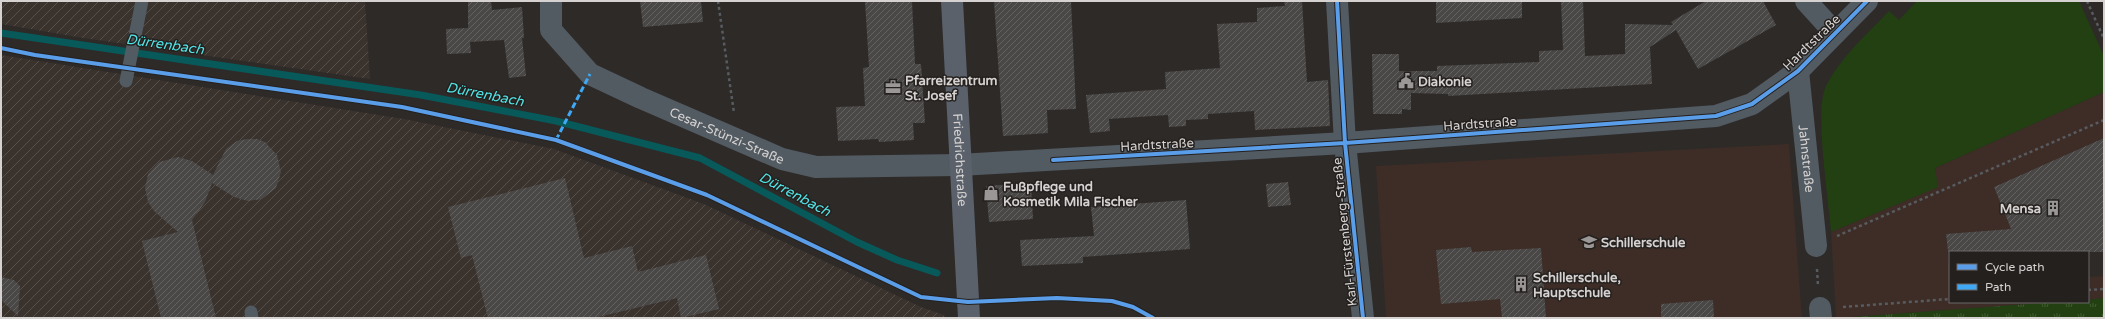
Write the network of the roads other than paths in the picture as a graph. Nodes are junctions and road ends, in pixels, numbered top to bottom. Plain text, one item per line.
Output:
1 (142, 1) edge
2 (551, 1) edge
3 (952, 1) edge
4 (1337, 1) edge
5 (1806, 1) edge
6 (1867, 1) edge
7 (1834, 33) junction
8 (1798, 71) junction
9 (126, 80) dead end
10 (1345, 143) junction
11 (959, 165) junction
12 (1816, 246) road end
13 (969, 318) edge
14 (1363, 318) edge

1 - 9 lane
2 - 11 street, Cesar-Stünzi-Straße
3 - 11 main road, Friedrichstraße
4 - 10 street, Karl-Fürstenberg-Straße
5 - 7 street
6 - 7 street, Hardtstraße
7 - 8 street, Hardtstraße
8 - 10 street, Hardtstraße
8 - 12 street, Jahnstraße
10 - 11 street, Hardtstraße
10 - 14 street, Karl-Fürstenberg-Straße
11 - 13 main road, Friedrichstraße

